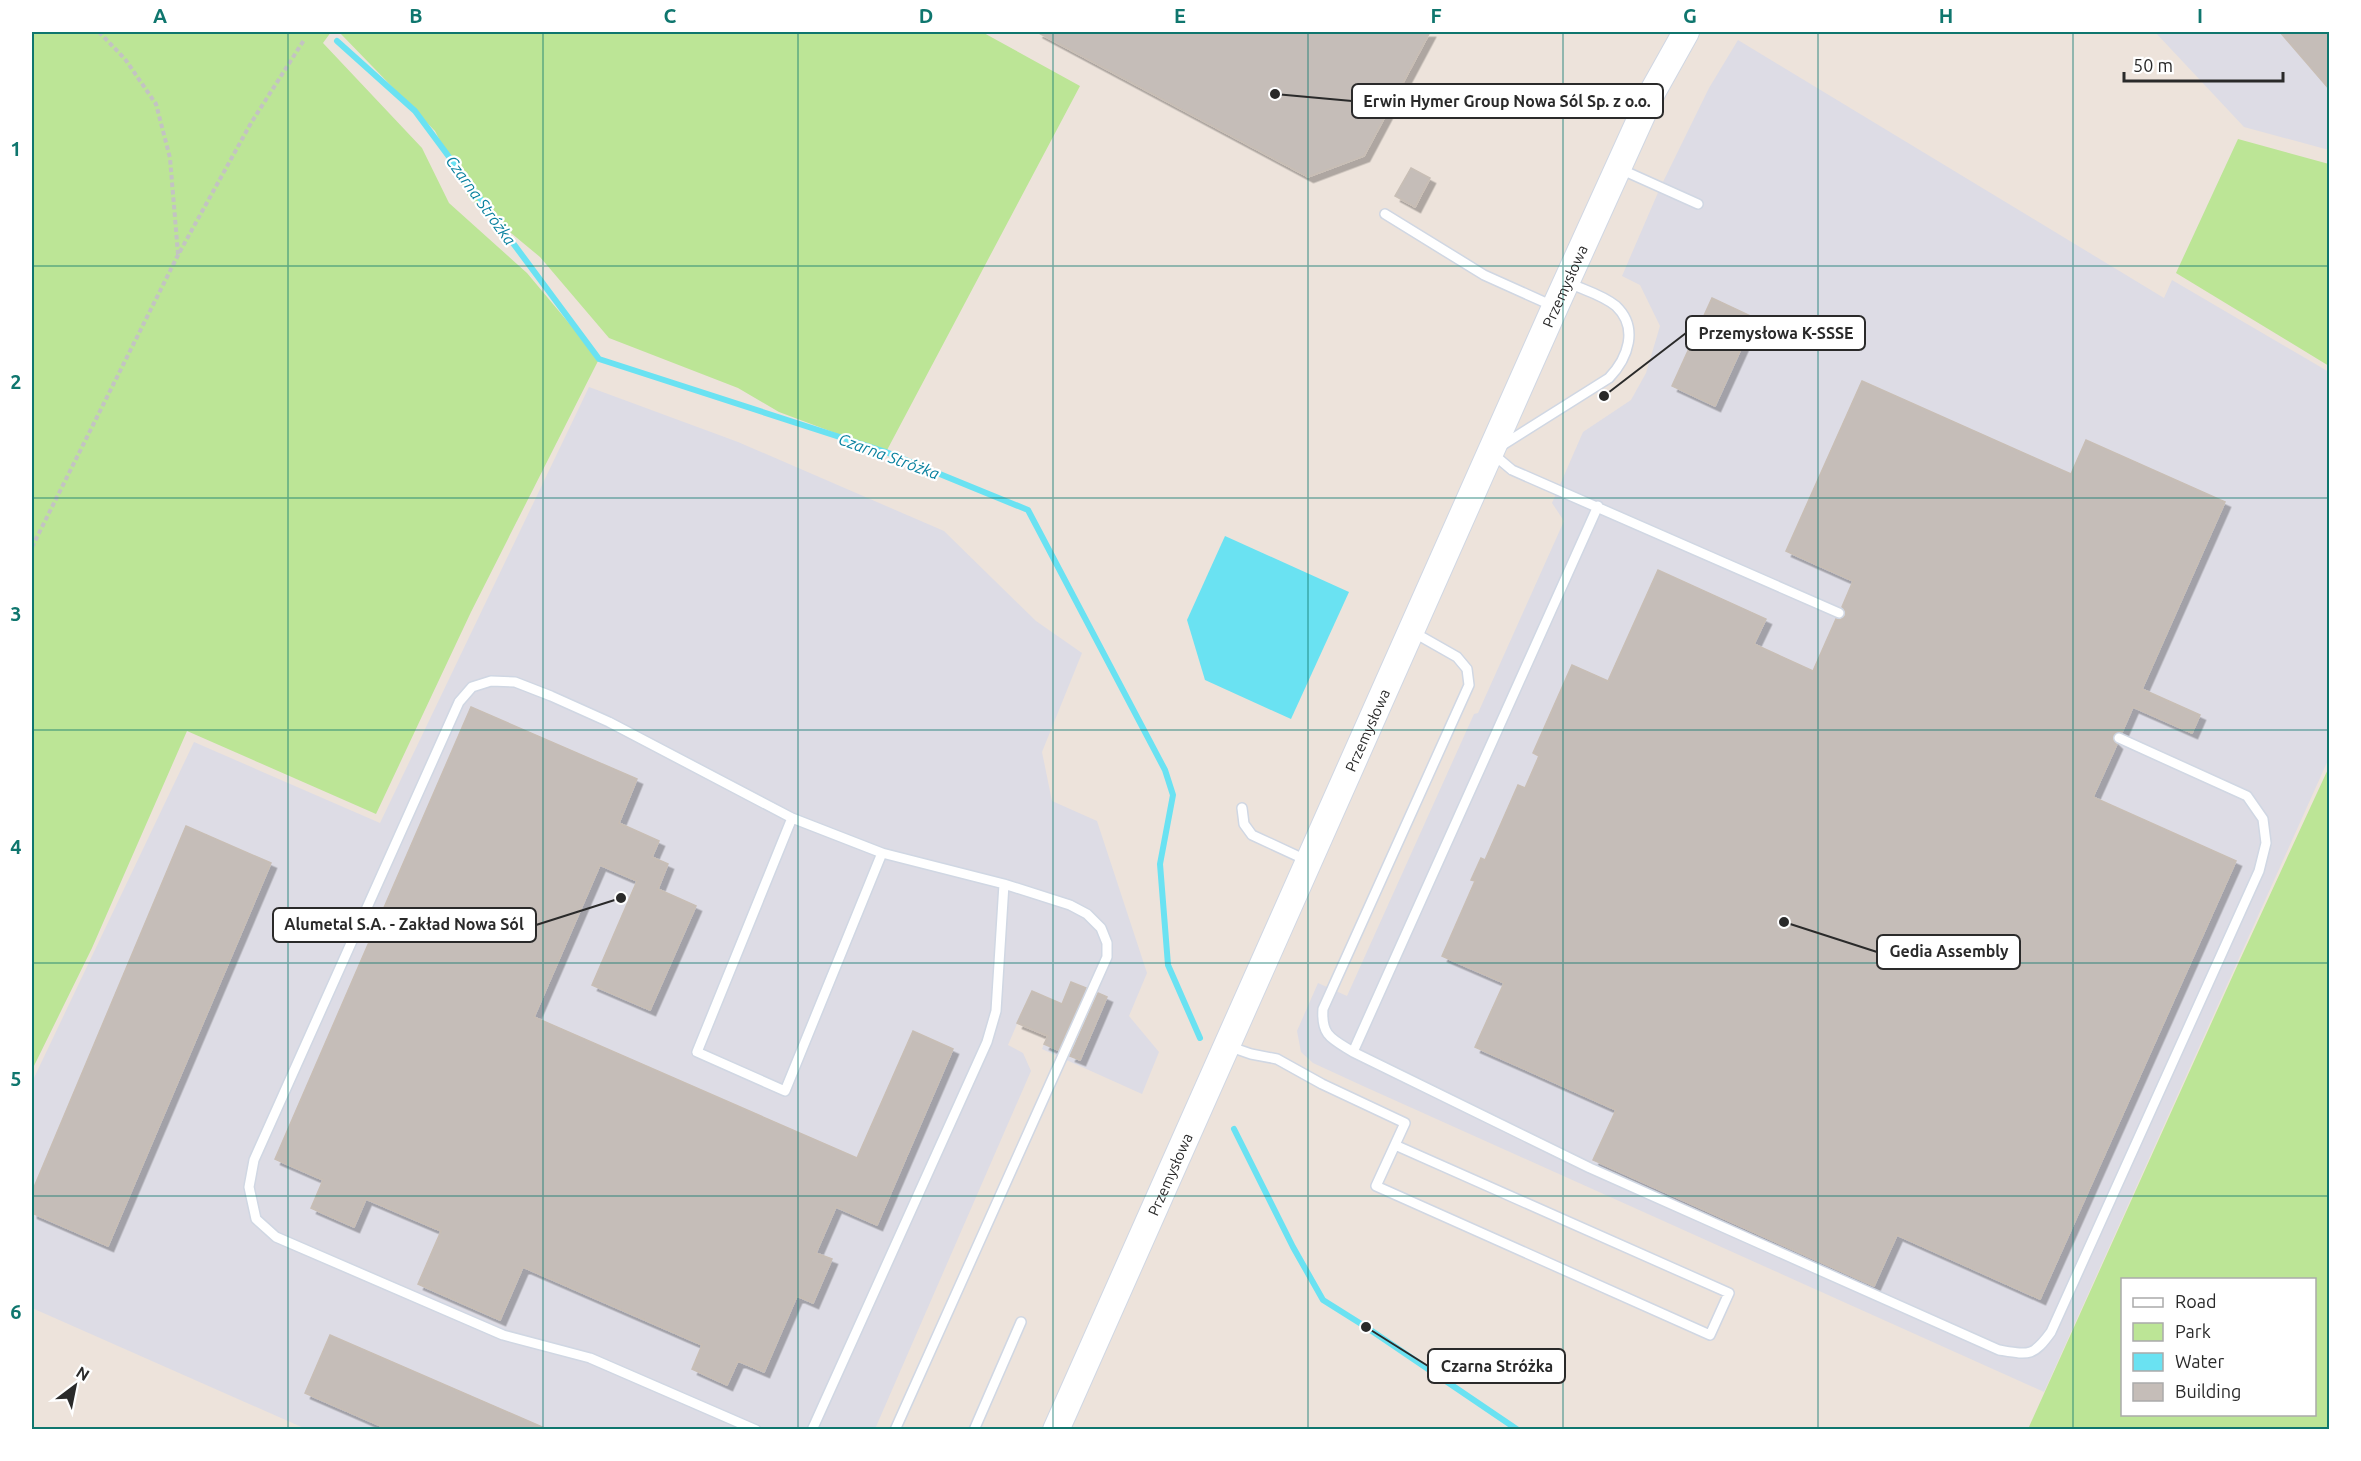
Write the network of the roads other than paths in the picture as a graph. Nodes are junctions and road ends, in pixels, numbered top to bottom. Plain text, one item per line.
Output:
1 (1686, 32) edge
2 (1618, 168) junction
3 (1698, 204) dead end
4 (1385, 214) dead end
5 (1567, 282) junction
6 (1555, 307) junction
7 (1491, 452) junction
8 (1598, 506) junction
9 (1839, 613) dead end
10 (1411, 631) junction
11 (2119, 738) dead end
12 (1242, 808) dead end
13 (792, 818) junction
14 (882, 853) junction
15 (1308, 861) junction
16 (1004, 884) junction
17 (1226, 1045) junction
18 (1353, 1052) junction
19 (1395, 1145) junction
20 (1021, 1322) dead end
21 (1061, 1428) edge
22 (756, 1430) edge
23 (812, 1430) edge
24 (895, 1430) edge
25 (974, 1430) edge

1 - 2 street, Przemysłowa
2 - 3 lane
2 - 5 street, Przemysłowa
4 - 6 lane
5 - 6 street, Przemysłowa
5 - 7 lane
6 - 7 street, Przemysłowa
7 - 8 lane
7 - 10 street, Przemysłowa
8 - 9 lane
8 - 18 lane
10 - 15 street, Przemysłowa
10 - 18 lane
11 - 18 lane
12 - 15 lane
13 - 14 lane
13 - 14 lane
13 - 22 lane
14 - 16 lane
15 - 17 street, Przemysłowa
16 - 23 lane
16 - 24 lane
17 - 19 lane
17 - 21 street, Przemysłowa
19 - 19 lane
20 - 25 lane

